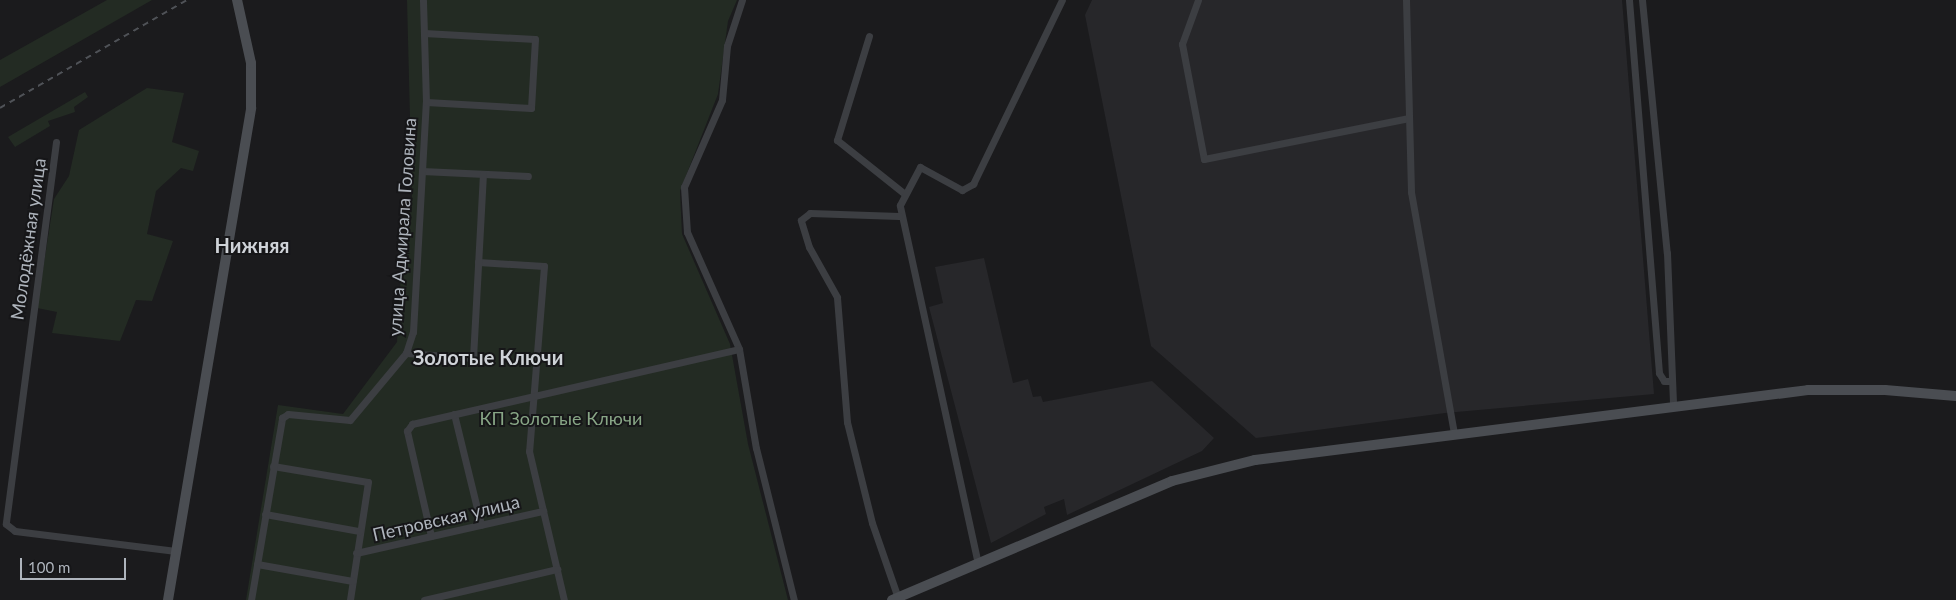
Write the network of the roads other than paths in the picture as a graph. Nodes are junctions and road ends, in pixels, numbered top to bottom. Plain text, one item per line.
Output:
1 (237, 0) edge
2 (423, 0) edge
3 (742, 0) edge
4 (1062, 0) edge
5 (1198, 0) edge
6 (1406, 0) edge
7 (1629, 0) edge
8 (1642, 0) edge
9 (424, 33) junction
10 (869, 36) dead end
11 (426, 102) junction
12 (1409, 118) junction
13 (56, 142) dead end
14 (422, 171) junction
15 (482, 174) junction
16 (528, 176) dead end
17 (905, 194) junction
18 (899, 216) junction
19 (478, 262) junction
20 (739, 349) junction
21 (406, 353) junction
22 (1672, 381) junction
23 (532, 396) junction
24 (1956, 396) edge
25 (1673, 405) junction
26 (454, 414) junction
27 (1454, 433) junction
28 (273, 466) junction
29 (543, 511) junction
30 (265, 514) junction
31 (481, 525) junction
32 (359, 530) junction
33 (431, 536) junction
34 (176, 551) junction
35 (356, 553) junction
36 (257, 564) junction
37 (978, 564) junction
38 (557, 569) junction
39 (352, 581) junction
40 (895, 599) edge
41 (168, 600) edge
42 (251, 600) edge
43 (350, 600) edge
44 (424, 600) edge
45 (564, 600) edge
46 (794, 600) edge

1 - 34 street
2 - 9 street, улица Адмирала Головина
3 - 20 street
4 - 17 street
5 - 12 street
6 - 12 street
7 - 22 street
8 - 22 street
9 - 11 street, улица Адмирала Головина
9 - 11 street
10 - 17 street
11 - 14 street, улица Адмирала Головина
12 - 27 street
13 - 34 street, Молодёжная улица
14 - 15 street
14 - 21 street, улица Адмирала Головина
15 - 16 street
15 - 19 street
17 - 18 street
18 - 37 street
18 - 40 street
19 - 21 street
19 - 23 street
20 - 23 street
20 - 46 street
21 - 28 street, улица Адмирала Головина
22 - 25 street
23 - 26 street
23 - 29 street
24 - 25 street
25 - 27 street
26 - 31 street
26 - 33 street
27 - 37 street
28 - 30 street, улица Адмирала Головина
28 - 32 street
29 - 31 street, Петровская улица
29 - 38 street
30 - 32 street
30 - 36 street, улица Адмирала Головина
31 - 33 street, Петровская улица
32 - 35 street
33 - 35 street, Петровская улица
34 - 41 street
35 - 39 street
36 - 39 street
36 - 42 street, улица Адмирала Головина
37 - 40 street
38 - 44 street
38 - 45 street
39 - 43 street

